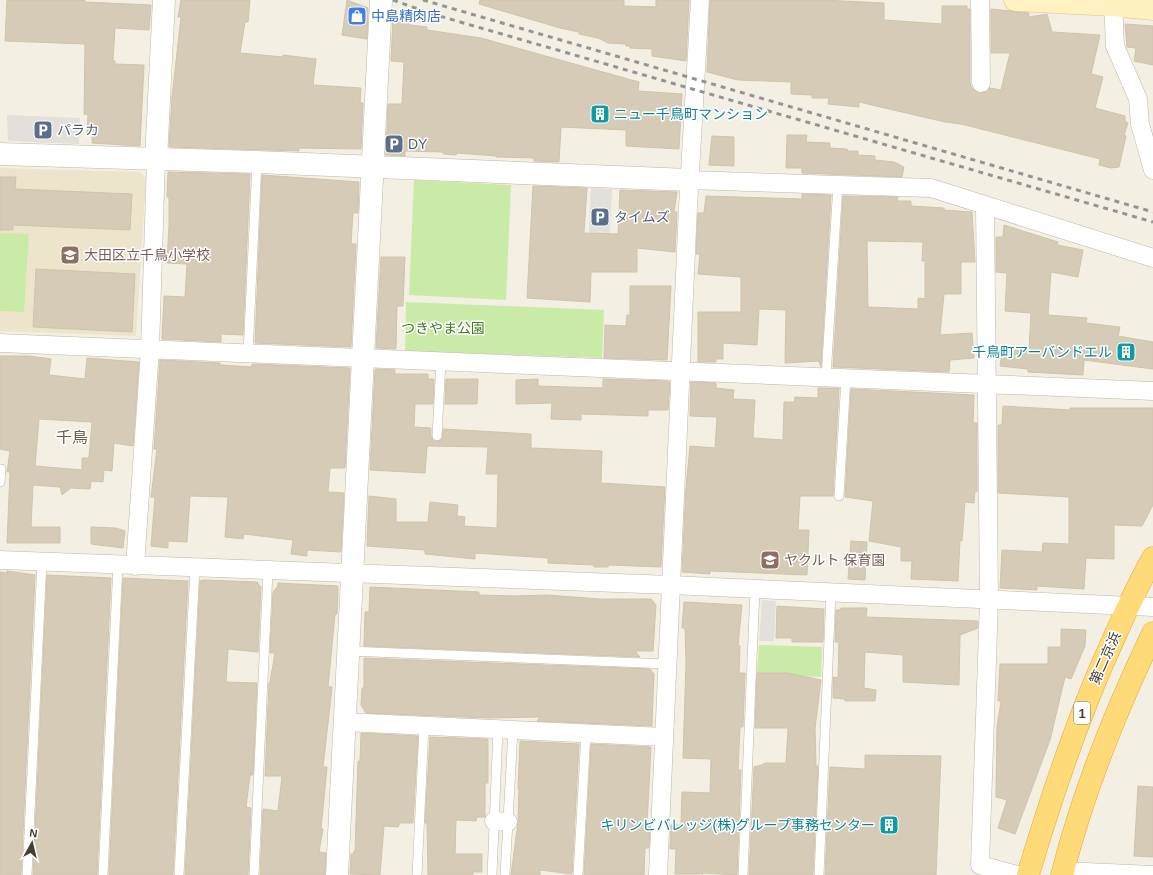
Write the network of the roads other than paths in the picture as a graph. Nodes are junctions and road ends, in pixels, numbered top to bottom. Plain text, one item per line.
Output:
1 (164, 0) edge
2 (381, 0) edge
3 (700, 0) edge
4 (980, 0) edge
5 (1015, 0) edge
6 (1113, 3) edge
7 (1153, 9) edge
8 (981, 83) dead end
9 (0, 154) edge
10 (156, 160) junction
11 (257, 162) junction
12 (374, 167) junction
13 (1153, 170) edge
14 (689, 180) junction
15 (838, 184) junction
16 (985, 205) junction
17 (1153, 258) edge
18 (0, 343) edge
19 (150, 350) junction
20 (248, 354) junction
21 (364, 358) junction
22 (441, 362) junction
23 (681, 371) junction
24 (826, 377) junction
25 (846, 378) junction
26 (988, 384) junction
27 (1153, 391) edge
28 (437, 436) dead end
29 (1, 469) dead end
30 (0, 482) edge
31 (839, 496) dead end
32 (1153, 558) edge
33 (0, 560) edge
34 (42, 562) junction
35 (127, 565) junction
36 (195, 568) junction
37 (268, 571) junction
38 (352, 574) junction
39 (671, 585) junction
40 (755, 589) junction
41 (831, 592) junction
42 (989, 600) junction
43 (1129, 606) junction
44 (1153, 607) edge
45 (1153, 633) edge
46 (348, 651) junction
47 (668, 664) junction
48 (344, 722) junction
49 (424, 726) junction
50 (506, 730) junction
51 (586, 733) junction
52 (664, 736) junction
53 (501, 822) junction
54 (1062, 873) edge
55 (27, 875) edge
56 (102, 875) edge
57 (179, 875) edge
58 (254, 875) edge
59 (337, 875) edge
60 (417, 875) edge
61 (492, 875) edge
62 (505, 875) edge
63 (578, 875) edge
64 (658, 875) edge
65 (743, 875) edge
66 (819, 875) edge
67 (1017, 875) edge
68 (1028, 875) edge
69 (1153, 875) edge

1 - 10 street
2 - 12 street
3 - 14 street
4 - 8 street
5 - 6 main road
6 - 7 main road
6 - 13 street
9 - 10 street
10 - 11 street
10 - 19 street
11 - 12 street
11 - 20 lane
12 - 14 street
12 - 21 street
14 - 15 street
14 - 23 street
15 - 16 street
15 - 24 lane
16 - 17 street
16 - 26 street
18 - 19 street
19 - 20 street
19 - 35 street
20 - 21 street
21 - 22 street
21 - 38 street
22 - 23 street
22 - 28 lane
23 - 24 street
23 - 39 street
24 - 25 street
25 - 26 street
25 - 31 lane
26 - 27 street
26 - 42 street
29 - 30 lane
32 - 43 highway, 第二京浜 / 1
33 - 34 street
34 - 35 street
34 - 55 lane
35 - 36 street
35 - 56 lane
36 - 37 street
36 - 57 lane
37 - 38 street
37 - 58 lane
38 - 39 street
38 - 46 street
39 - 40 street
39 - 47 street
40 - 41 street
40 - 65 lane
41 - 42 street
41 - 66 lane
42 - 43 street
42 - 67 street
43 - 44 street
43 - 68 highway, 第二京浜 / 1
45 - 54 highway
46 - 47 lane
46 - 48 street
47 - 52 street
48 - 49 street
48 - 59 street
49 - 50 street
49 - 60 lane
50 - 51 street
50 - 53 lane
50 - 53 lane
51 - 52 street
51 - 63 lane
52 - 64 street
53 - 61 lane
53 - 62 lane
54 - 69 street

